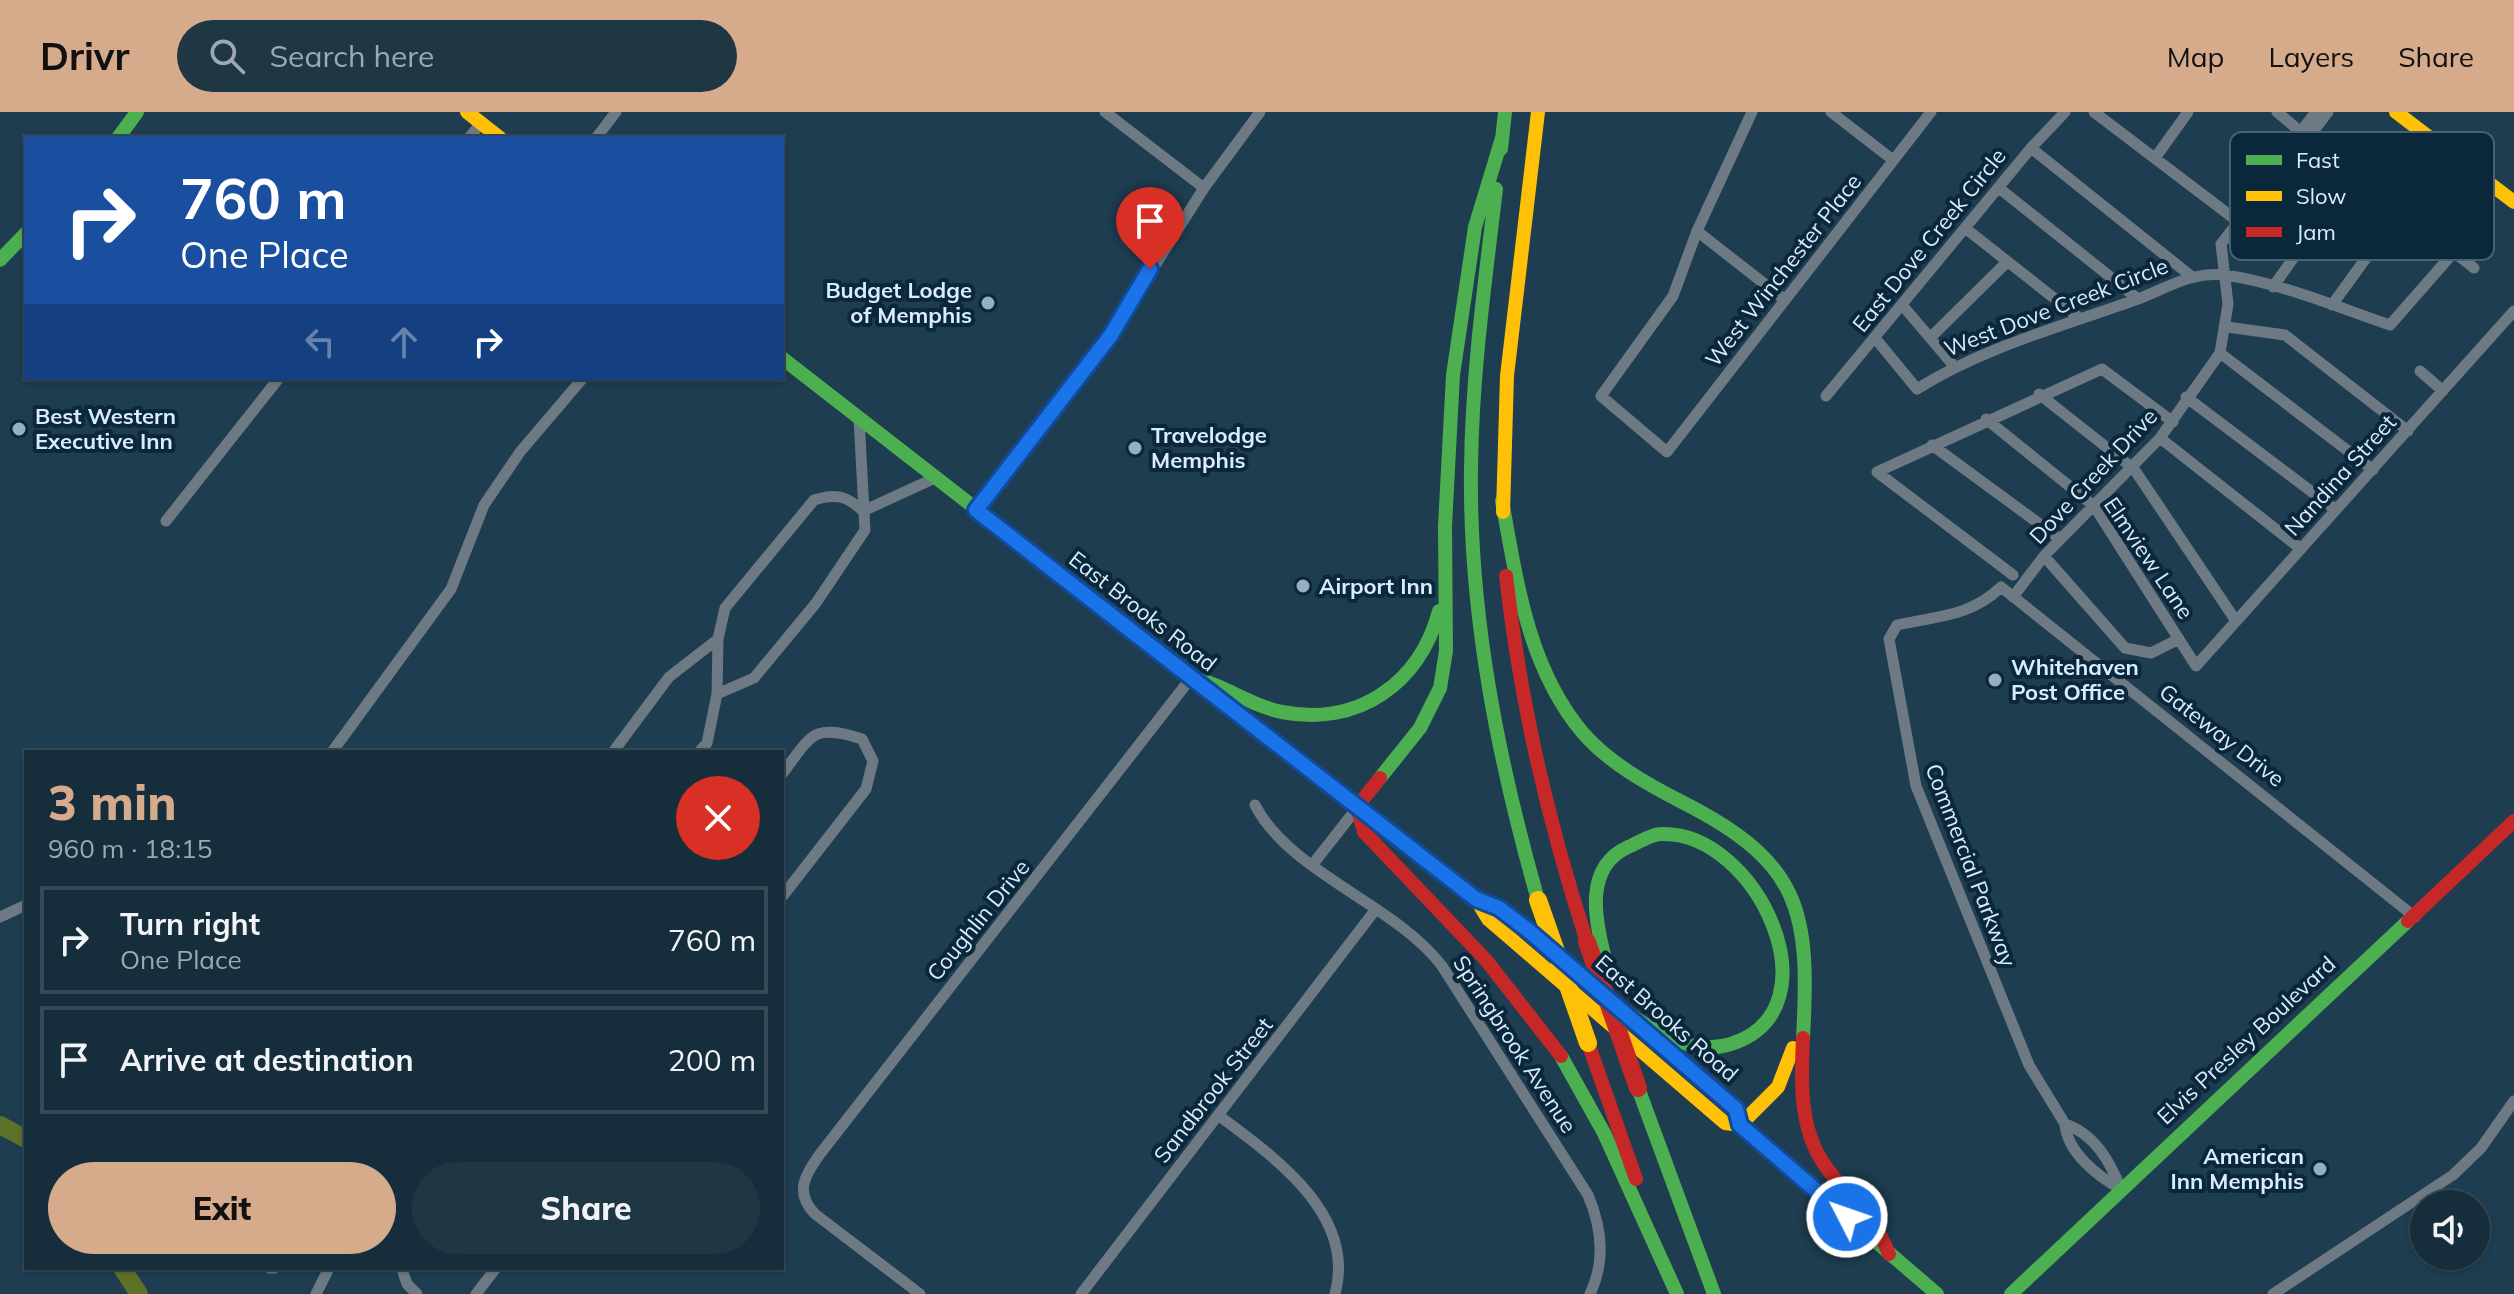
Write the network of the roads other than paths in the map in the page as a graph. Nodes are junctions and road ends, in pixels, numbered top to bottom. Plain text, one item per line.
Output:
1 (137, 112) edge
2 (616, 112) edge
3 (1105, 112) edge
4 (1260, 112) edge
5 (1505, 112) edge
6 (1538, 112) edge
7 (1752, 112) edge
8 (1831, 112) edge
9 (1931, 112) edge
10 (2065, 112) edge
11 (2094, 112) edge
12 (2188, 112) edge
13 (2277, 112) edge
14 (2316, 112) edge
15 (2328, 112) edge
16 (2396, 112) edge
17 (474, 117) edge
18 (2302, 132) edge
19 (2307, 132) edge
20 (2309, 132) edge
21 (2422, 132) edge
22 (119, 136) edge
23 (498, 136) edge
24 (598, 136) edge
25 (1502, 138) junction
26 (2031, 148) junction
27 (2155, 158) junction
28 (1893, 160) junction
29 (2494, 187) edge
30 (1204, 188) junction
31 (1999, 188) junction
32 (2514, 202) edge
33 (2230, 215) edge
34 (1965, 228) junction
35 (2230, 230) edge
36 (1697, 231) junction
37 (24, 235) edge
38 (0, 260) edge
39 (2292, 260) edge
40 (2365, 260) edge
41 (2447, 260) edge
42 (2464, 260) edge
43 (2007, 262) junction
44 (2474, 268) dead end
45 (2224, 275) junction
46 (2191, 276) junction
47 (2273, 287) junction
48 (2138, 299) junction
49 (1785, 300) junction
50 (2332, 305) junction
51 (1903, 306) junction
52 (2514, 311) edge
53 (2078, 317) junction
54 (2227, 327) junction
55 (1931, 337) junction
56 (1875, 338) junction
57 (2220, 353) junction
58 (784, 360) edge
59 (1954, 366) junction
60 (2420, 371) dead end
61 (277, 380) edge
62 (581, 380) edge
63 (2443, 391) junction
64 (2039, 394) junction
65 (1826, 396) dead end
66 (2186, 397) junction
67 (859, 418) junction
68 (1986, 419) junction
69 (2173, 422) junction
70 (2408, 431) junction
71 (2160, 438) junction
72 (1932, 445) junction
73 (2134, 469) junction
74 (2373, 470) junction
75 (935, 478) junction
76 (1502, 501) junction
77 (2094, 506) junction
78 (976, 510) junction
79 (2336, 510) junction
80 (863, 511) junction
81 (166, 521) dead end
82 (2060, 539) junction
83 (2301, 549) junction
84 (2044, 556) junction
85 (1444, 575) junction
86 (2013, 575) dead end
87 (2001, 587) joint
88 (2013, 597) junction
89 (2236, 621) junction
90 (718, 639) junction
91 (2179, 639) junction
92 (2196, 666) joint
93 (1191, 678) junction
94 (717, 694) junction
95 (333, 750) edge
96 (615, 750) edge
97 (701, 750) edge
98 (784, 771) edge
99 (1255, 805) dead end
100 (1357, 807) junction
101 (2514, 821) edge
102 (1313, 864) junction
103 (784, 894) edge
104 (1476, 899) junction
105 (24, 906) edge
106 (1376, 909) junction
107 (0, 917) edge
108 (2415, 917) junction
109 (1591, 985) junction
110 (1803, 1004) junction
111 (1612, 1012) junction
112 (2514, 1101) edge
113 (1218, 1115) junction
114 (1740, 1125) junction
115 (2121, 1189) junction
116 (1889, 1254) junction
117 (328, 1270) edge
118 (404, 1270) edge
119 (494, 1270) edge
120 (316, 1294) edge
121 (417, 1294) edge
122 (476, 1294) edge
123 (920, 1294) edge
124 (1081, 1294) edge
125 (1335, 1294) edge
126 (1590, 1294) edge
127 (1677, 1294) edge
128 (1714, 1294) edge
129 (1937, 1294) edge
130 (2011, 1294) edge
131 (2273, 1294) edge

1 - 22 main road
2 - 24 street
3 - 30 street
4 - 30 street
5 - 25 main road
6 - 76 main road
7 - 36 street
8 - 28 street
9 - 28 street, West Winchester Place
10 - 26 street, East Dove Creek Circle
11 - 27 street
12 - 27 street
13 - 18 street
14 - 19 street
15 - 20 street
16 - 21 main road
17 - 23 main road
25 - 85 main road
25 - 127 main road, bridge
26 - 31 street, East Dove Creek Circle
26 - 46 street
27 - 33 street
28 - 49 street, West Winchester Place
29 - 32 main road
30 - 78 street
31 - 34 street, East Dove Creek Circle
31 - 48 street
34 - 43 street
34 - 51 street, East Dove Creek Circle
35 - 45 street
36 - 49 street
36 - 49 street, West Winchester Place
37 - 38 main road
39 - 47 street
40 - 50 street
41 - 50 street
42 - 44 street
43 - 53 street
43 - 55 street
45 - 46 street, West Dove Creek Circle
45 - 47 street
45 - 54 street, Dove Creek Drive
46 - 48 street, West Dove Creek Circle
47 - 50 street
48 - 53 street, West Dove Creek Circle
51 - 55 street
51 - 56 street, East Dove Creek Circle
52 - 63 street, Nandina Street
53 - 59 street, West Dove Creek Circle
54 - 57 street, Dove Creek Drive
54 - 70 street
55 - 59 street
56 - 59 street, West Dove Creek Circle
56 - 65 street, East Dove Creek Circle
57 - 66 street, Dove Creek Drive
57 - 74 street
58 - 67 main road, East Brooks Road
60 - 63 street
61 - 81 street
62 - 95 street
63 - 70 street, Nandina Street
64 - 68 street
64 - 69 street
64 - 73 street
66 - 69 street, Dove Creek Drive
66 - 79 street
67 - 75 main road, East Brooks Road
67 - 80 street
68 - 72 street
68 - 77 street, Elmview Lane
69 - 71 street, Dove Creek Drive
70 - 74 street, Nandina Street
71 - 73 street, Dove Creek Drive
71 - 83 street
72 - 82 street
72 - 86 street
73 - 77 street, Dove Creek Drive
73 - 89 street
74 - 79 street, Nandina Street
75 - 78 main road, East Brooks Road
75 - 80 street
76 - 110 main road
76 - 111 main road, bridge
77 - 82 street, Dove Creek Drive
77 - 91 street, Elmview Lane
78 - 93 main road, East Brooks Road
79 - 83 street, Nandina Street
80 - 90 street
80 - 94 street
82 - 84 street, Dove Creek Drive
83 - 89 street, Nandina Street
84 - 88 street, Dove Creek Drive
84 - 91 street
85 - 93 main road
85 - 100 main road
87 - 88 street, Gateway Drive
87 - 115 street, Commercial Parkway
88 - 108 street, Gateway Drive
89 - 92 street, Nandina Street
90 - 94 street
90 - 96 street
91 - 92 street, Elmview Lane
93 - 100 main road, East Brooks Road
93 - 123 street, Coughlin Drive
94 - 97 street
98 - 103 street
99 - 102 street, Springbrook Avenue
100 - 102 street
100 - 104 main road, East Brooks Road
100 - 127 main road
101 - 108 main road, Elvis Presley Boulevard
102 - 106 street, Springbrook Avenue
104 - 109 main road, East Brooks Road
104 - 114 main road, East Brooks Road
105 - 107 street
106 - 113 street, Sandbrook Street
106 - 126 street, Springbrook Avenue
108 - 115 main road, Elvis Presley Boulevard
109 - 111 main road
109 - 114 main road, East Brooks Road
110 - 114 main road
110 - 116 main road
111 - 128 main road, bridge
112 - 131 street
113 - 124 street, Sandbrook Street
113 - 125 street
114 - 116 main road, East Brooks Road
115 - 130 main road, Elvis Presley Boulevard
116 - 129 main road, East Brooks Road
117 - 120 street
118 - 121 street
119 - 122 street

